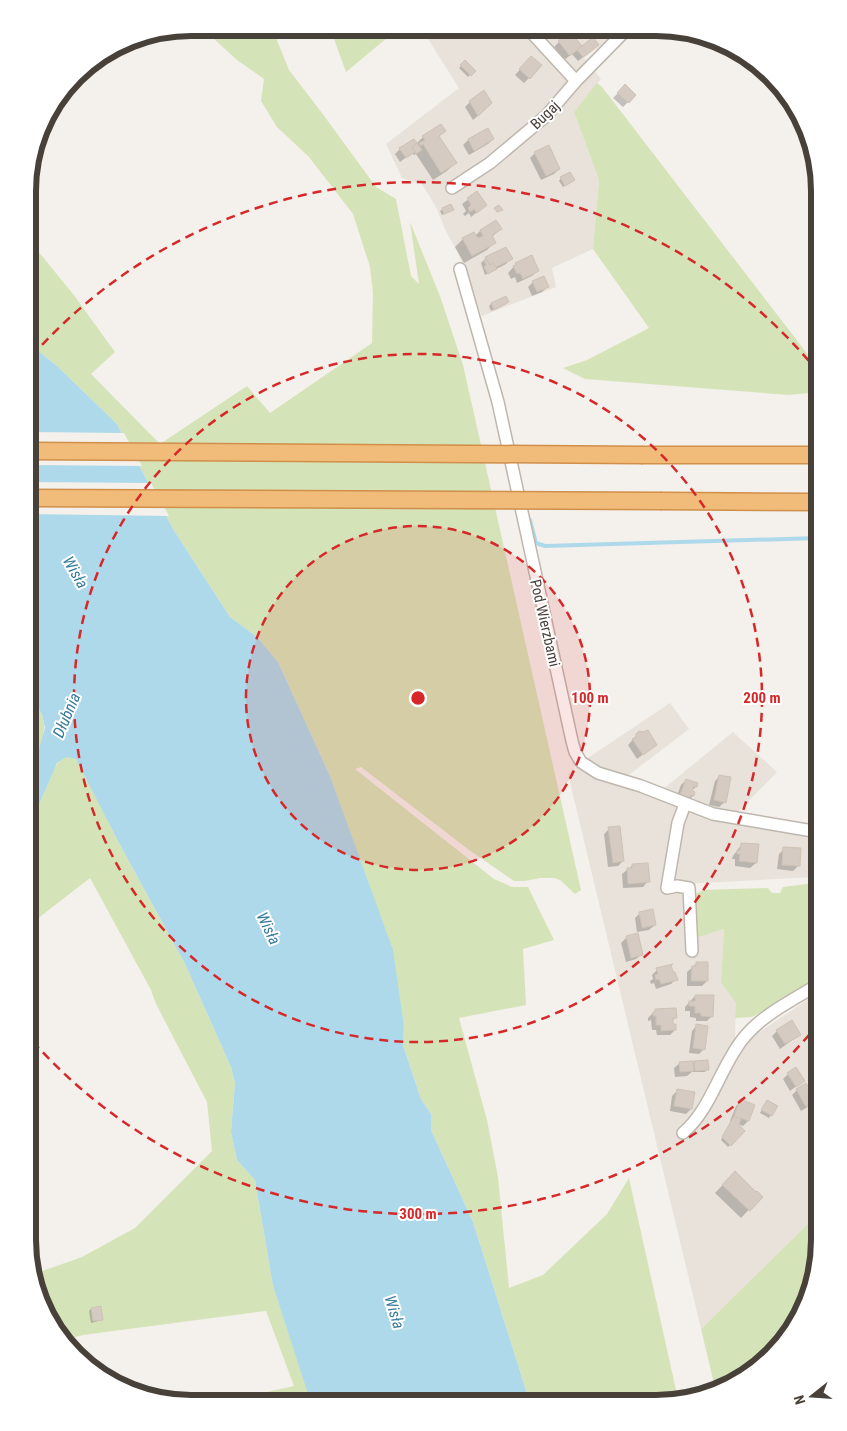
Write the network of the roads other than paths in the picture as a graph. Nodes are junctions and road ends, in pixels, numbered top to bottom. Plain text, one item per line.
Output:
1 (535, 36) edge
2 (620, 36) edge
3 (576, 81) junction
4 (452, 188) dead end
5 (460, 269) dead end
6 (36, 452) edge
7 (811, 455) edge
8 (36, 498) edge
9 (811, 502) edge
10 (685, 804) junction
11 (810, 831) edge
12 (692, 951) dead end
13 (810, 990) edge
14 (683, 1133) dead end

1 - 3 street
2 - 3 street, Bugaj
3 - 4 street, Bugaj
5 - 10 street, Pod Wierzbami
6 - 7 highway, bridge
8 - 9 highway, bridge
10 - 11 street, Pod Wierzbami
10 - 12 street
13 - 14 street

